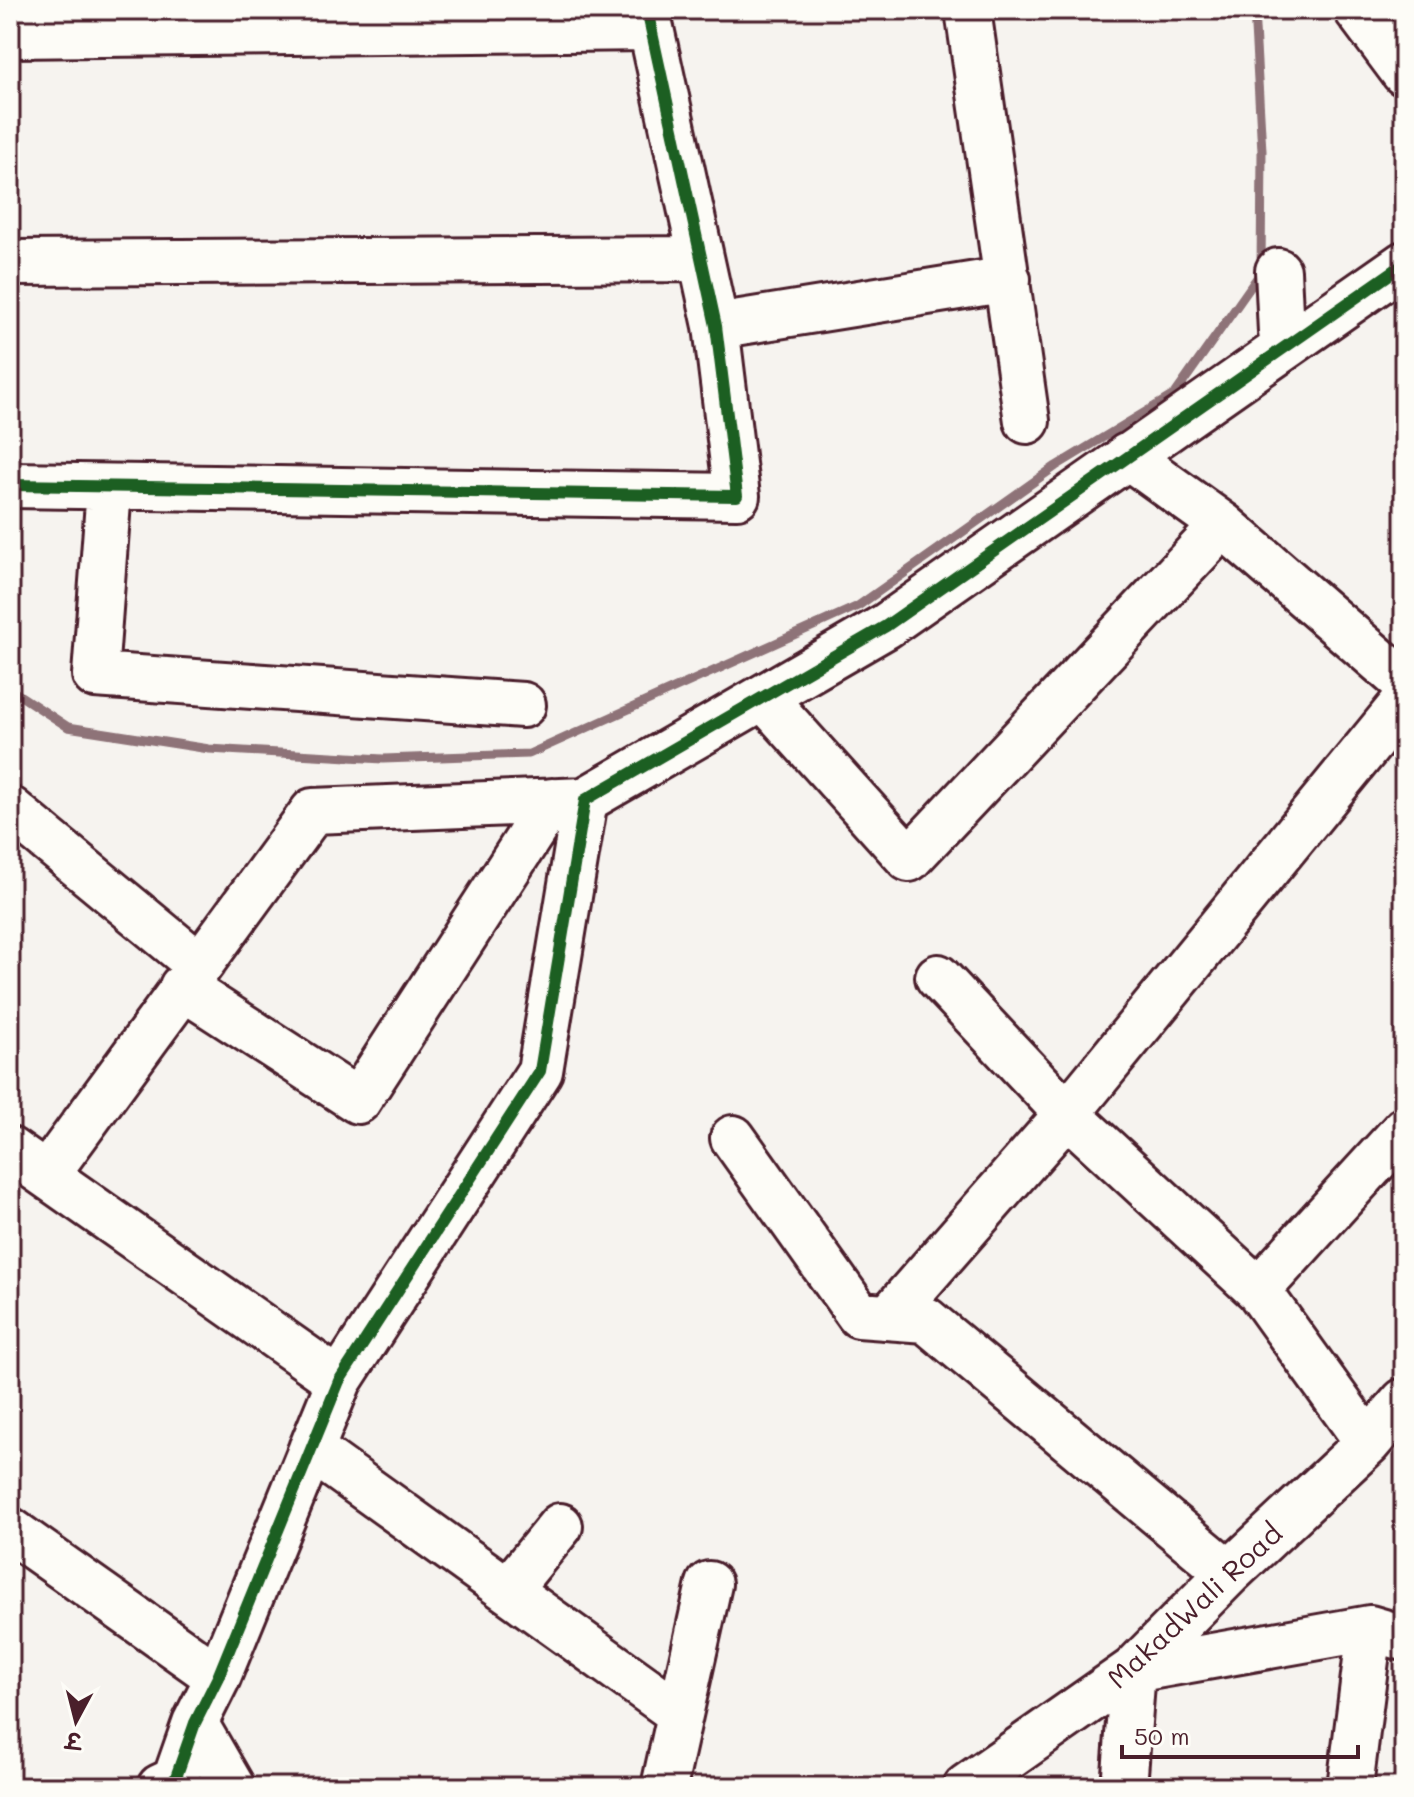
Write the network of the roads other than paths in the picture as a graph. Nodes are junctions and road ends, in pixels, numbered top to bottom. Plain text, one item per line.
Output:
1 (968, 10) edge
2 (1357, 10) edge
3 (329, 19) edge
4 (648, 19) edge
5 (61, 22) edge
6 (10, 35) edge
7 (1404, 73) edge
8 (699, 259) junction
9 (10, 263) edge
10 (1404, 264) edge
11 (1278, 271) dead end
12 (1008, 279) junction
13 (716, 326) junction
14 (1290, 342) junction
15 (1027, 421) dead end
16 (1127, 456) junction
17 (10, 485) edge
18 (109, 489) junction
19 (1223, 525) junction
20 (1404, 682) edge
21 (764, 698) junction
22 (1404, 702) edge
23 (523, 705) dead end
24 (569, 800) junction
25 (10, 809) edge
26 (190, 976) junction
27 (938, 977) dead end
28 (1067, 1114) junction
29 (1404, 1130) edge
30 (733, 1138) dead end
31 (10, 1150) edge
32 (47, 1174) junction
33 (1258, 1290) junction
34 (889, 1317) junction
35 (339, 1381) junction
36 (1404, 1401) edge
37 (1368, 1443) junction
38 (311, 1449) junction
39 (560, 1526) dead end
40 (10, 1530) edge
41 (1229, 1573) junction
42 (709, 1584) dead end
43 (508, 1590) junction
44 (1387, 1633) edge
45 (1133, 1670) junction
46 (218, 1677) junction
47 (679, 1713) junction
48 (195, 1723) junction
49 (160, 1787) edge
50 (232, 1787) edge
51 (664, 1787) edge
52 (966, 1787) edge
53 (1124, 1787) edge
54 (1350, 1787) edge

1 - 12 street
2 - 7 street
3 - 4 street
3 - 5 street
4 - 8 street
5 - 6 street
8 - 9 street
8 - 13 street
10 - 14 street
11 - 14 street
12 - 13 street
12 - 15 street
13 - 18 street
14 - 16 street
16 - 19 street
16 - 21 street
17 - 18 street
18 - 23 street
19 - 20 street
19 - 21 street
21 - 24 street
22 - 28 street
24 - 26 street
24 - 26 street
24 - 35 street
25 - 26 street
26 - 32 street
27 - 28 street
28 - 33 street
28 - 34 street
29 - 33 street
30 - 34 street
31 - 32 street
32 - 35 street
33 - 37 street
34 - 41 street
35 - 38 street
36 - 37 street, MakadWali Road
37 - 41 street, MakadWali Road
38 - 43 street
38 - 46 street
39 - 43 street
40 - 46 street
41 - 45 street, MakadWali Road
42 - 47 street
43 - 47 street
44 - 45 street
44 - 54 street
45 - 52 street, MakadWali Road
45 - 53 street
46 - 48 street
47 - 51 street
48 - 49 street
48 - 50 street

